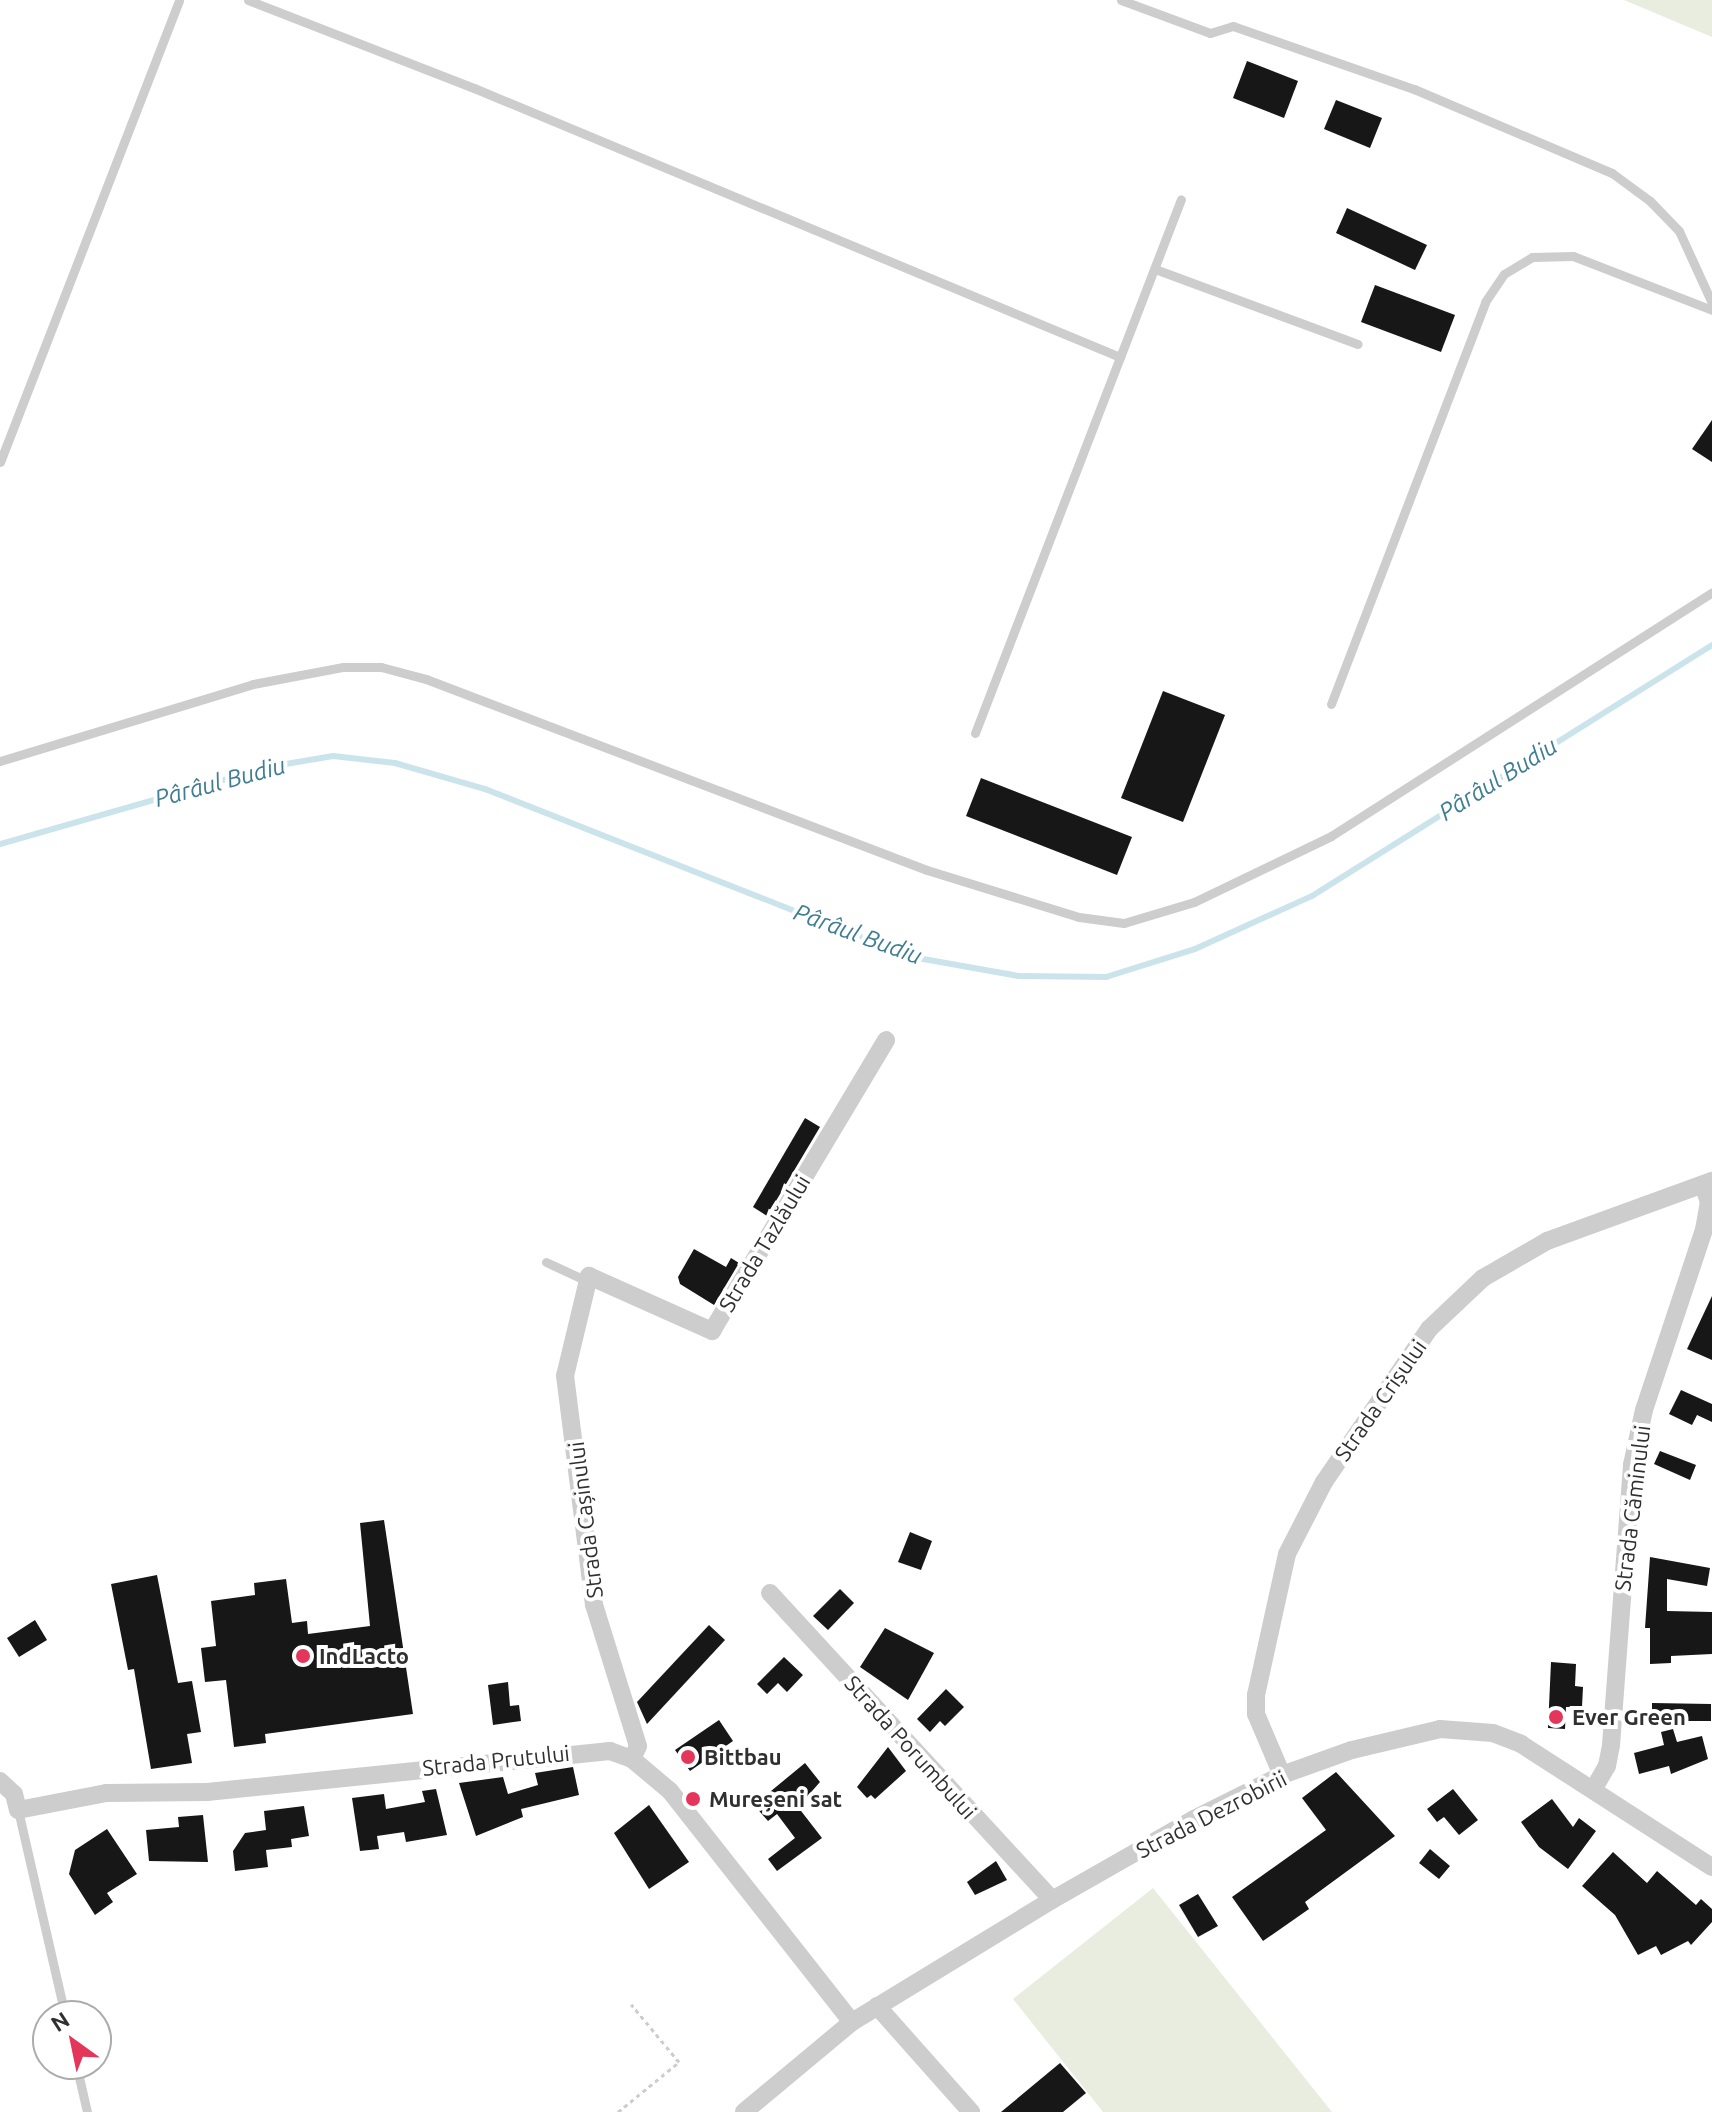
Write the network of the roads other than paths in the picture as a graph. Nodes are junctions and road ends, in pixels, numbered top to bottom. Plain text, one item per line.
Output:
1 (179, 0) edge
2 (248, 0) edge
3 (1121, 0) edge
4 (1181, 199) dead end
5 (1155, 269) junction
6 (1712, 303) edge
7 (1712, 310) edge
8 (1358, 344) dead end
9 (1120, 357) junction
10 (0, 462) edge
11 (1712, 592) edge
12 (1331, 704) dead end
13 (975, 733) dead end
14 (0, 761) edge
15 (886, 1040) dead end
16 (1708, 1183) edge
17 (546, 1262) dead end
18 (588, 1279) junction
19 (770, 1593) dead end
20 (632, 1759) junction
21 (1282, 1775) junction
22 (0, 1781) edge
23 (1593, 1790) junction
24 (18, 1810) junction
25 (1712, 1867) edge
26 (1052, 1900) junction
27 (61, 2000) edge
28 (877, 2006) junction
29 (852, 2022) junction
30 (80, 2080) edge
31 (87, 2112) edge
32 (744, 2112) edge
33 (971, 2112) edge

1 - 10 lane
2 - 9 lane
3 - 6 lane
4 - 5 lane
5 - 8 lane
5 - 9 lane
7 - 12 lane
9 - 13 lane
11 - 14 lane
15 - 18 street, Strada Tazlăului
16 - 21 street, Strada Crișului
16 - 23 street, Strada Căminului
17 - 18 lane
18 - 20 street, Strada Cașinului
19 - 26 street, Strada Porumbului
20 - 24 street, Strada Prutului
20 - 29 street, Strada Prutului
21 - 23 street, Strada Dezrobirii
21 - 26 street, Strada Dezrobirii
22 - 24 street
23 - 25 street, Strada Dezrobirii
24 - 27 lane
26 - 28 street, Strada Dezrobirii
28 - 29 street, Strada Dezrobirii
28 - 33 street
29 - 32 street, Strada Dezrobirii
30 - 31 lane

